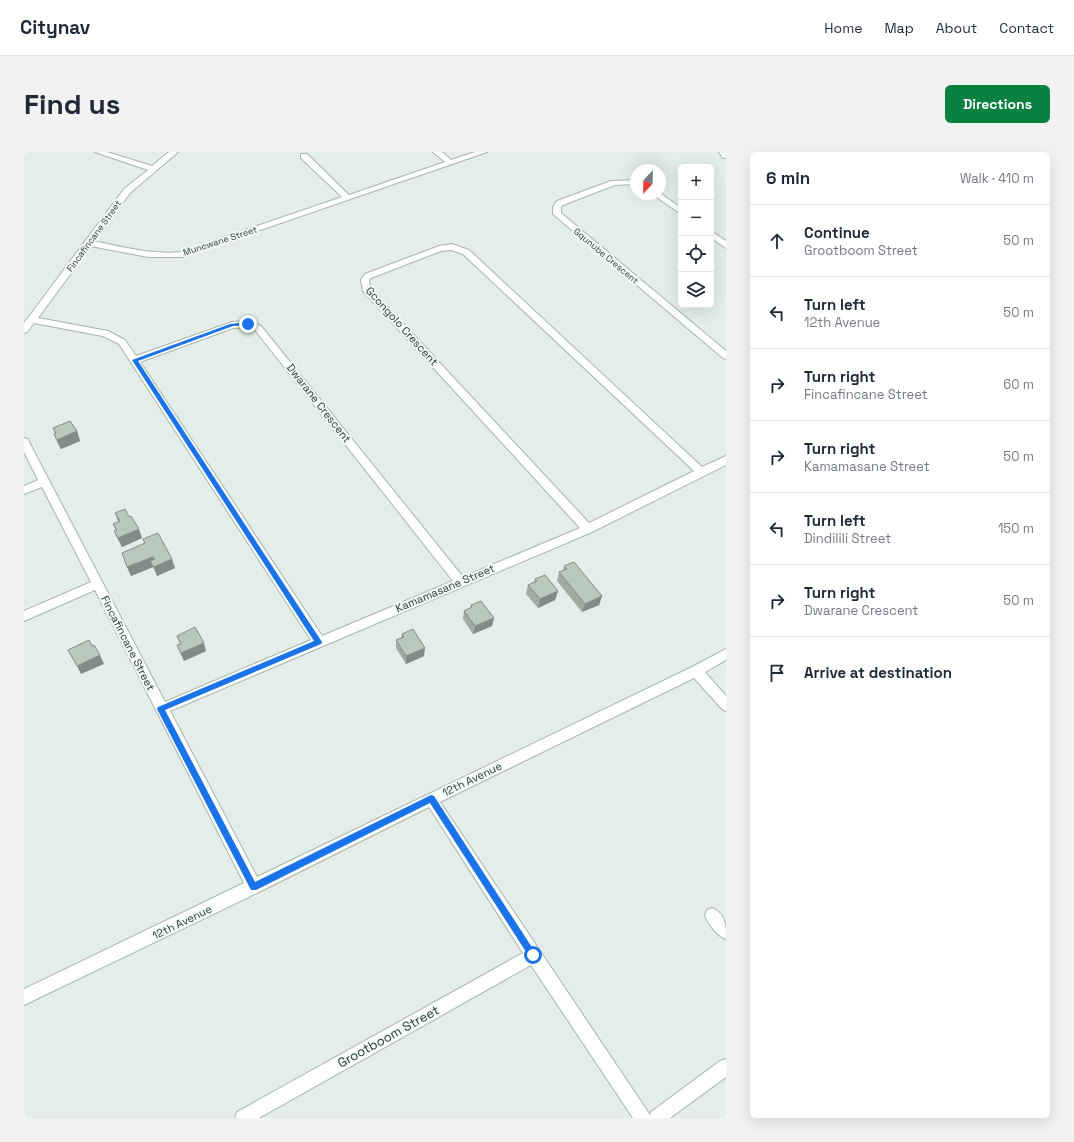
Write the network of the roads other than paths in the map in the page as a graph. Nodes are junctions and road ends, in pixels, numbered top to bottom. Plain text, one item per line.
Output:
1 (99, 152) edge
2 (174, 152) edge
3 (437, 152) edge
4 (482, 152) edge
5 (722, 152) edge
6 (304, 156) dead end
7 (726, 156) edge
8 (450, 163) junction
9 (154, 169) junction
10 (630, 182) edge
11 (348, 198) junction
12 (664, 200) edge
13 (678, 210) edge
14 (714, 236) edge
15 (89, 243) junction
16 (726, 245) edge
17 (31, 320) junction
18 (24, 330) edge
19 (726, 356) edge
20 (135, 360) junction
21 (24, 442) edge
22 (726, 460) edge
23 (701, 472) junction
24 (44, 482) junction
25 (24, 490) edge
26 (588, 528) junction
27 (460, 582) junction
28 (98, 584) junction
29 (24, 616) edge
30 (319, 642) junction
31 (726, 654) edge
32 (696, 671) junction
33 (726, 705) edge
34 (161, 709) junction
35 (431, 799) junction
36 (254, 887) junction
37 (712, 915) dead end
38 (726, 932) edge
39 (533, 955) junction
40 (24, 997) edge
41 (726, 1067) edge
42 (243, 1118) edge
43 (643, 1118) edge
44 (657, 1118) edge

1 - 9 street
2 - 9 street, Fincafincane Street
3 - 8 street
4 - 8 street, Muncwane Street
5 - 7 street
6 - 11 street
8 - 11 street, Muncwane Street
9 - 15 street, Fincafincane Street
10 - 19 street, Gqunube Crescent
11 - 15 street, Muncwane Street
12 - 13 street
14 - 16 street
15 - 17 street, Fincafincane Street
17 - 18 street, Fincafincane Street
17 - 20 street
20 - 27 street, Dwarane Crescent
20 - 30 street
21 - 24 street, Fincafincane Street
22 - 23 street, Kamamasane Street
23 - 26 street, Kamamasane Street
23 - 26 street, Gcongolo Crescent
24 - 25 street
24 - 28 street, Fincafincane Street
26 - 27 street, Kamamasane Street
27 - 30 street, Kamamasane Street
28 - 29 street
28 - 34 street, Fincafincane Street
30 - 34 street, Kamamasane Street
31 - 32 street, 12th Avenue
32 - 33 street
32 - 35 street, 12th Avenue
34 - 36 street, Fincafincane Street
35 - 36 street, 12th Avenue
35 - 39 street
36 - 40 street, 12th Avenue
37 - 38 street
39 - 42 street, Grootboom Street
39 - 43 street
41 - 44 street

